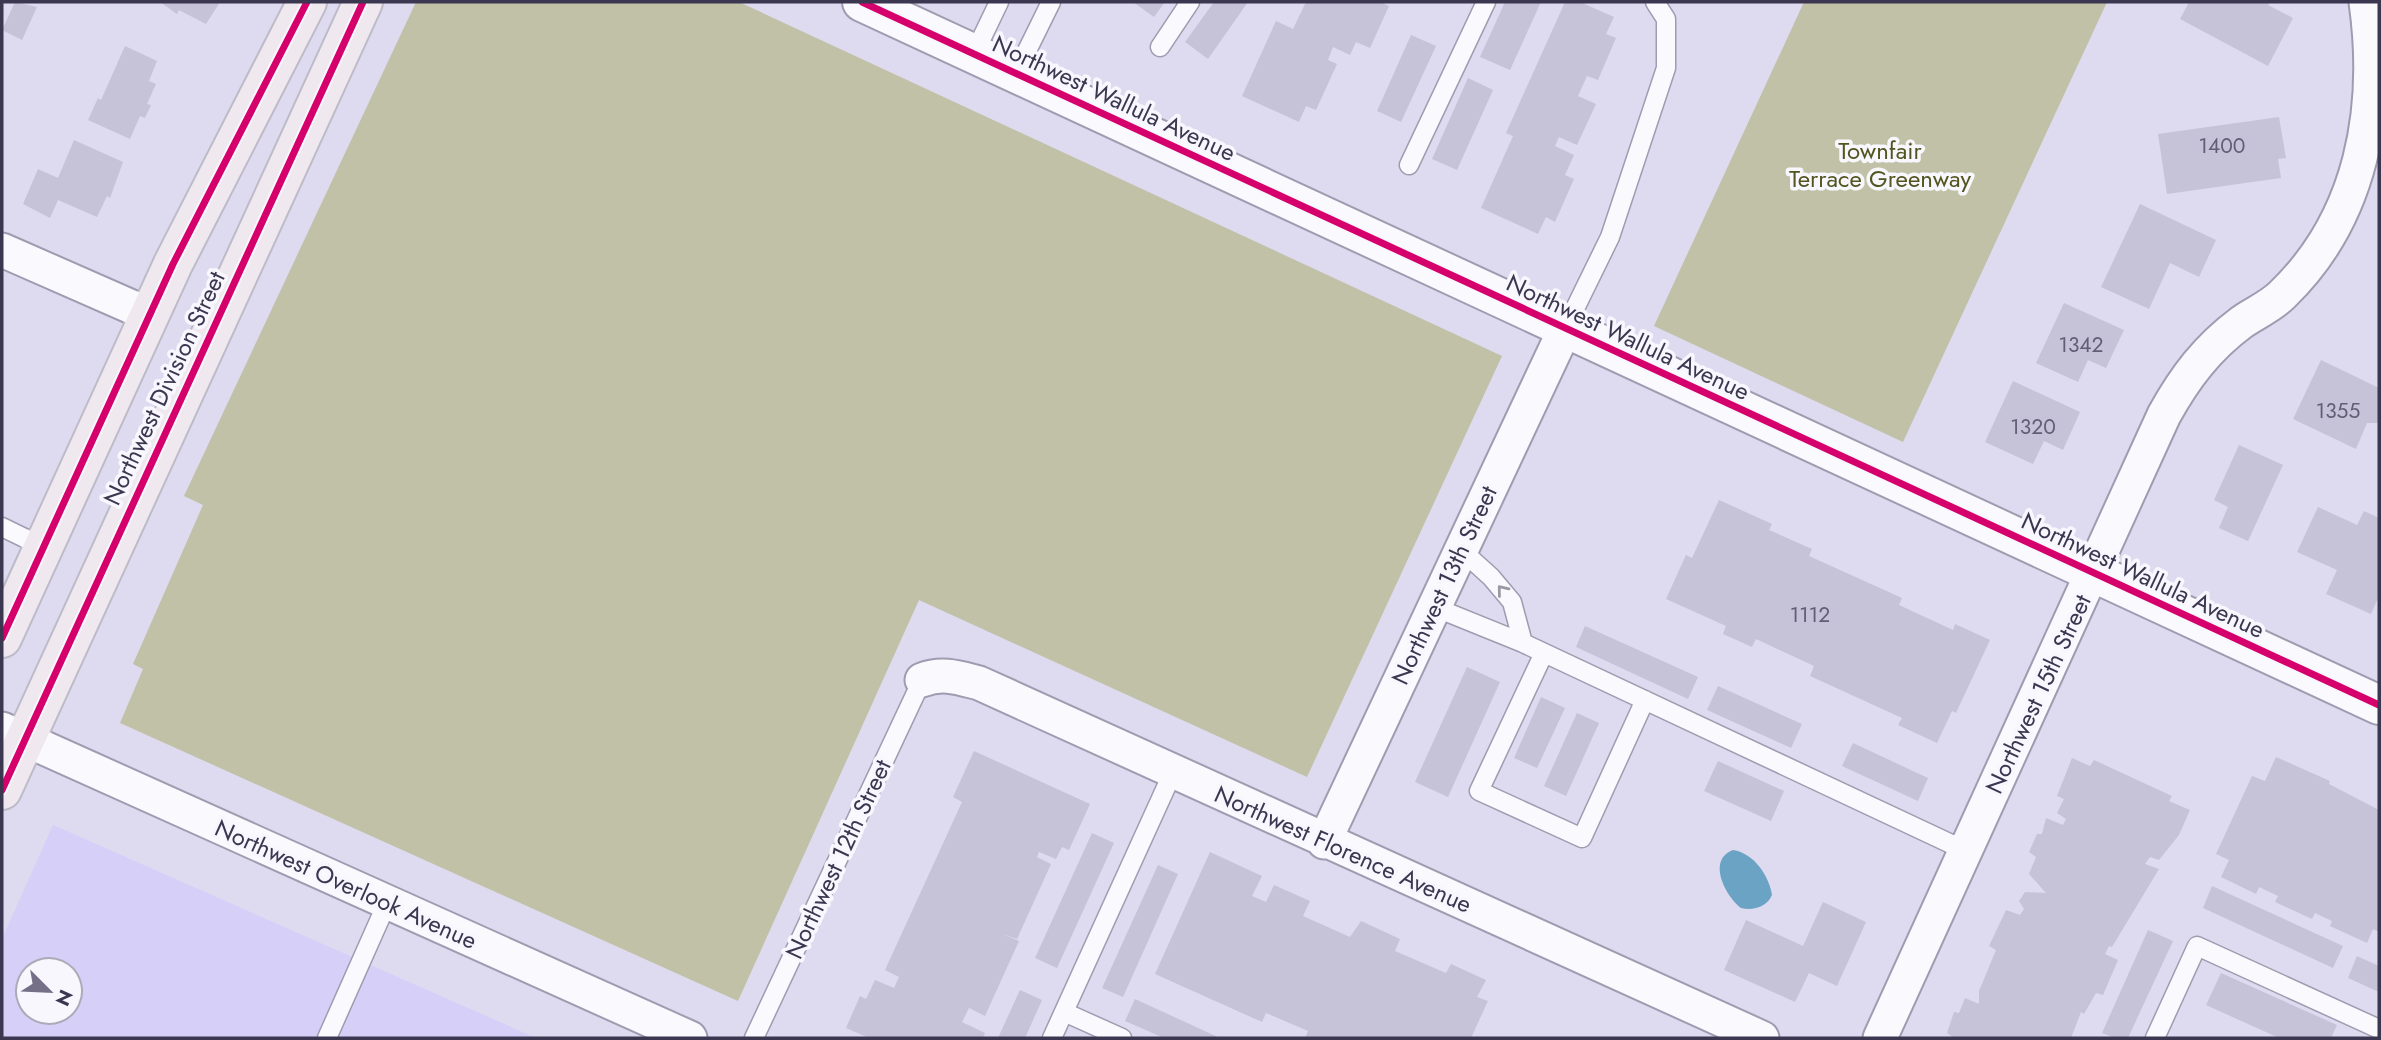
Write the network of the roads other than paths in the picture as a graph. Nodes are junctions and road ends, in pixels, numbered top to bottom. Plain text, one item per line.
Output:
1 (307, 2) edge
2 (363, 2) edge
3 (862, 2) edge
4 (999, 2) edge
5 (1051, 2) edge
6 (1190, 2) edge
7 (1486, 2) edge
8 (1655, 2) edge
9 (2366, 2) edge
10 (1160, 47) dead end
11 (974, 54) junction
12 (1016, 73) junction
13 (1409, 165) dead end
14 (2, 250) edge
15 (150, 315) junction
16 (1565, 329) junction
17 (2, 527) edge
18 (43, 547) junction
19 (1460, 549) junction
20 (2094, 574) junction
21 (1434, 607) junction
22 (2, 638) edge
23 (1523, 643) junction
24 (1544, 653) junction
25 (922, 680) joint
26 (1645, 700) junction
27 (2379, 705) edge
28 (13, 734) edge
29 (1174, 772) junction
30 (2, 790) edge
31 (1324, 842) junction
32 (1964, 850) junction
33 (387, 903) junction
34 (1064, 1012) junction
35 (2379, 1028) edge
36 (327, 1038) edge
37 (690, 1038) edge
38 (754, 1038) edge
39 (1052, 1038) edge
40 (1122, 1038) edge
41 (1762, 1038) edge
42 (1880, 1038) edge
43 (2155, 1038) edge

1 - 15 main road, Northwest Division Street
2 - 28 main road, Northwest Division Street
3 - 11 street, Northwest Wallula Avenue
4 - 11 lane
5 - 12 lane
6 - 10 lane
7 - 13 lane
8 - 16 lane
9 - 20 street, Northwest 15th Street
11 - 12 street, Northwest Wallula Avenue
12 - 16 street, Northwest Wallula Avenue
14 - 15 street
15 - 18 main road, Northwest Division Street
16 - 19 street, Northwest 13th Street
16 - 20 street, Northwest Wallula Avenue
17 - 18 lane
18 - 22 main road, Northwest Division Street
19 - 21 street, Northwest 13th Street
23 -> 19 lane
20 - 27 street, Northwest Wallula Avenue
20 - 32 street, Northwest 15th Street
21 - 23 lane
21 - 31 street, Northwest 13th Street
23 - 24 lane
24 - 26 lane
24 - 26 lane
25 - 29 street, Northwest Florence Avenue
25 - 38 lane, Northwest 12th Street
26 - 32 lane
28 - 30 main road, Northwest Division Street
28 - 33 street, Northwest Overlook Avenue
29 - 31 street, Northwest Florence Avenue
29 - 34 lane
31 - 41 street, Northwest Florence Avenue
32 - 42 street, Northwest 15th Street
33 - 36 lane
33 - 37 street, Northwest Overlook Avenue
34 - 39 lane
34 - 40 lane
35 - 43 lane

